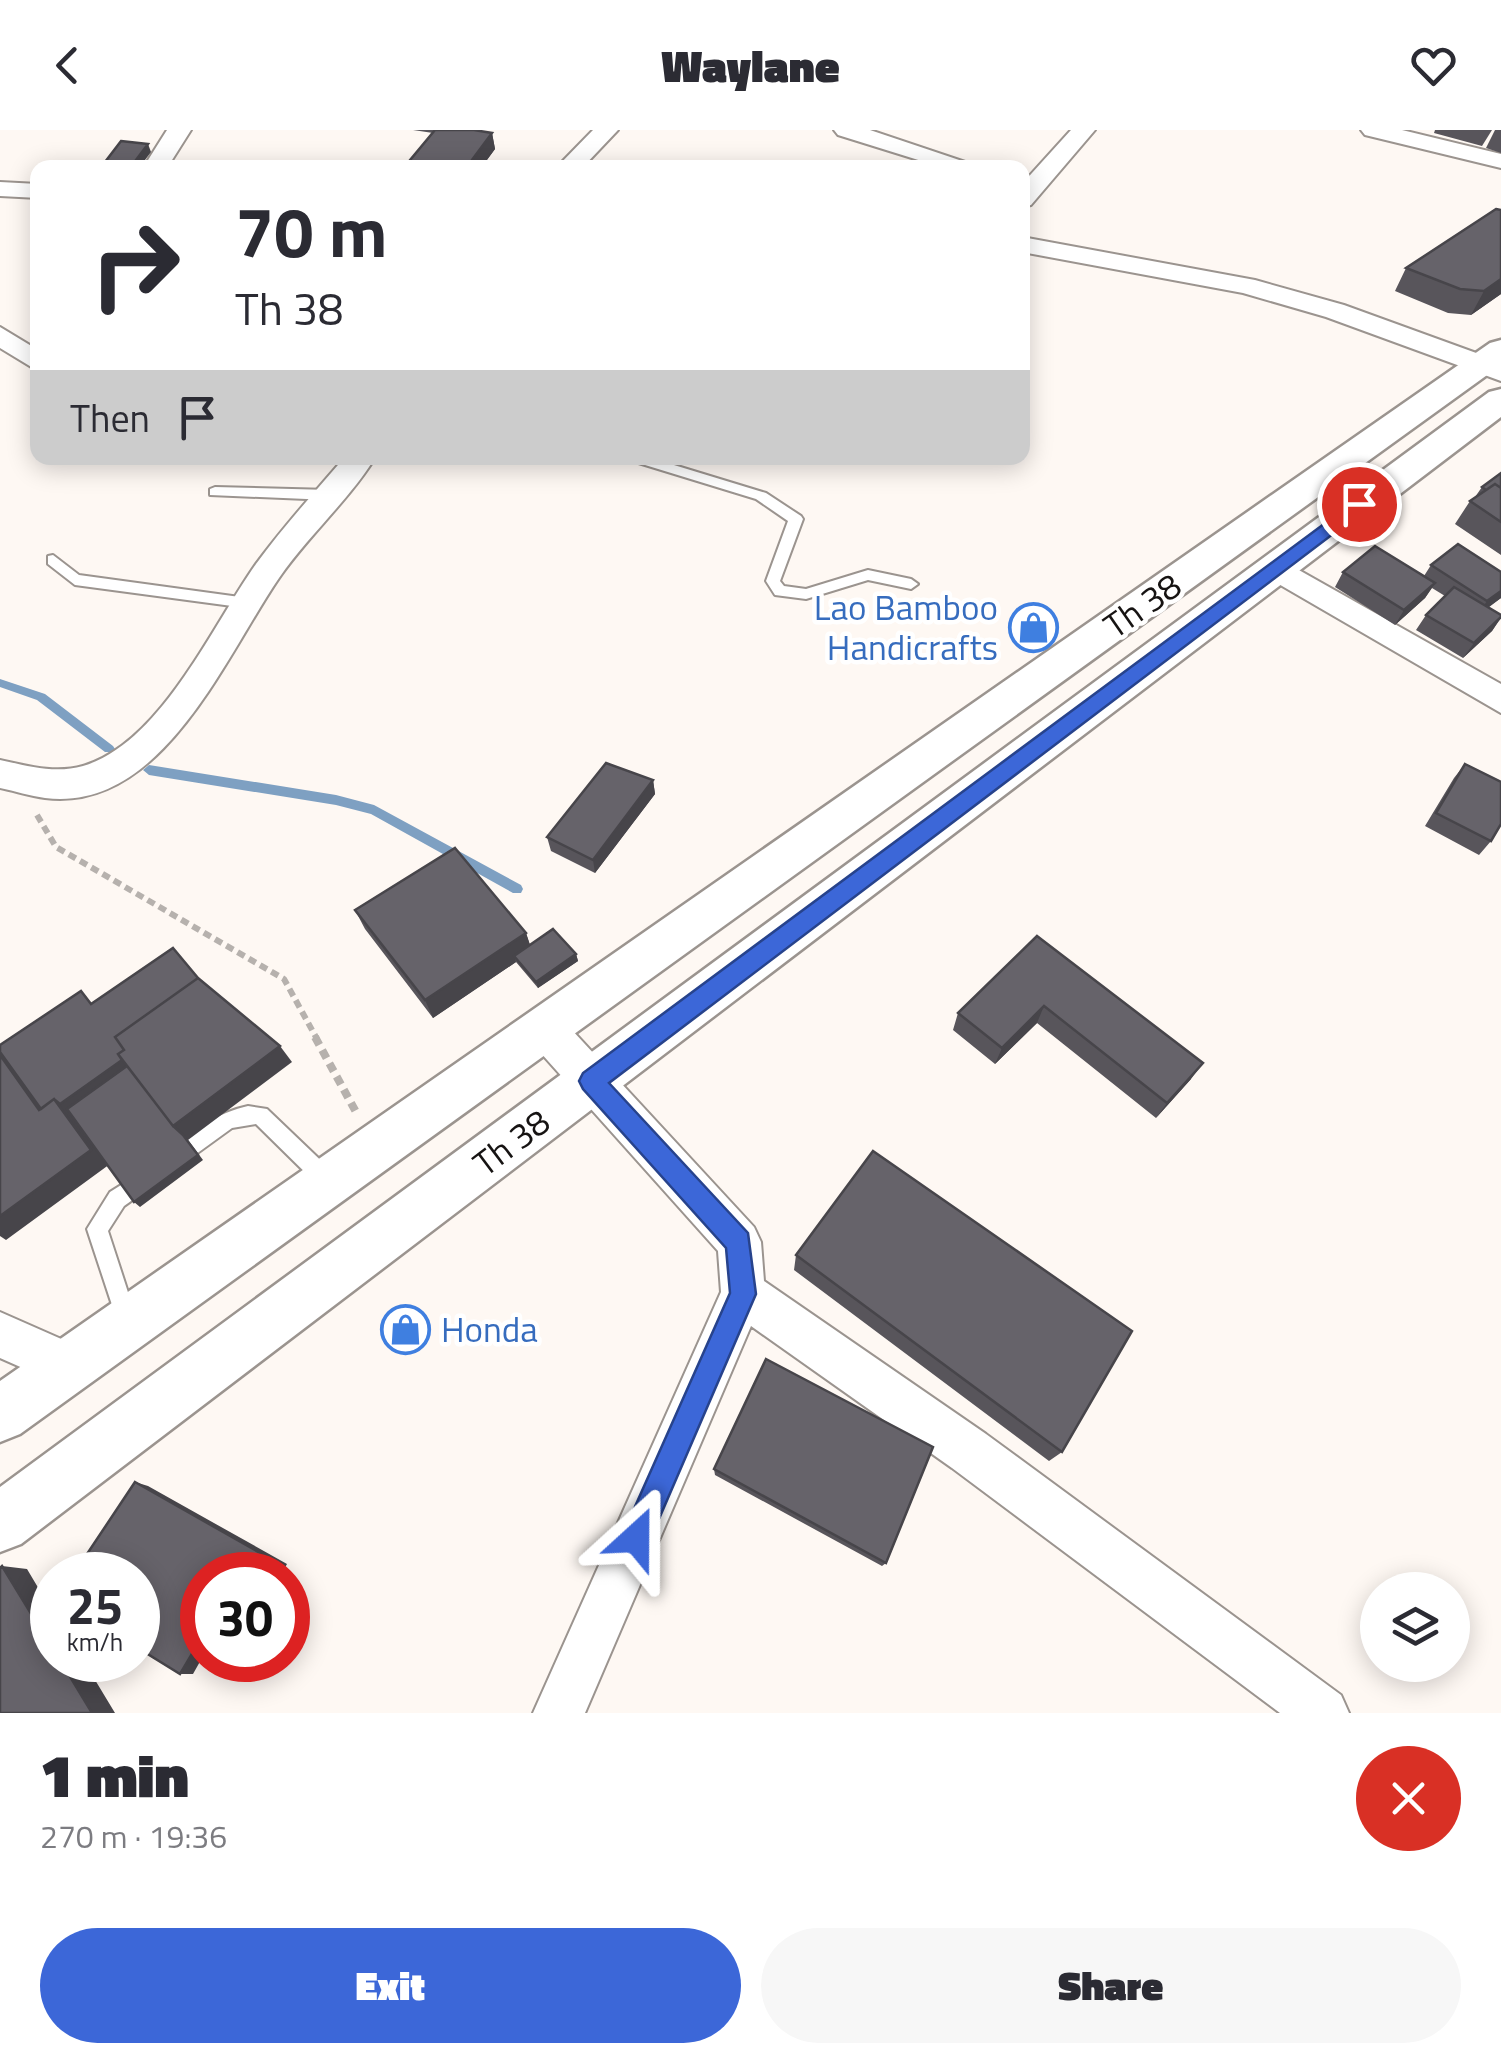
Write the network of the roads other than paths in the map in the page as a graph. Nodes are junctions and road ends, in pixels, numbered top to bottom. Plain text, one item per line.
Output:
1 (179, 130) edge
2 (606, 130) edge
3 (846, 130) edge
4 (1084, 130) edge
5 (1372, 130) edge
6 (160, 160) edge
7 (576, 160) edge
8 (945, 160) edge
9 (1501, 161) edge
10 (1030, 186) edge
11 (0, 189) edge
12 (30, 191) edge
13 (1030, 246) edge
14 (0, 335) edge
15 (30, 357) edge
16 (1496, 371) edge
17 (354, 465) edge
18 (660, 465) edge
19 (215, 492) dead end
20 (330, 495) junction
21 (53, 560) dead end
22 (1274, 567) junction
23 (911, 584) dead end
24 (247, 603) junction
25 (1501, 700) edge
26 (9, 778) edge
27 (545, 1029) junction
28 (592, 1081) junction
29 (328, 1182) junction
30 (743, 1294) junction
31 (127, 1323) junction
32 (0, 1335) edge
33 (68, 1365) junction
34 (0, 1414) edge
35 (0, 1523) edge
36 (559, 1713) edge
37 (1323, 1713) edge

1 - 6 street
2 - 7 street
3 - 8 street
4 - 10 street
5 - 9 street
11 - 12 street
13 - 16 street
14 - 15 street
16 - 22 street, Th 38
16 - 27 street, Th 38
17 - 20 street
18 - 23 lane
19 - 20 lane
20 - 24 street
21 - 24 lane
22 - 25 street
22 - 28 street, Th 38
24 - 26 street
27 - 28 street
27 - 29 street, Th 38
28 - 30 street
28 - 35 street, Th 38
29 - 31 street, Th 38
29 - 31 lane
30 - 36 street
30 - 37 street
31 - 33 street, Th 38
32 - 33 street
33 - 34 street, Th 38

